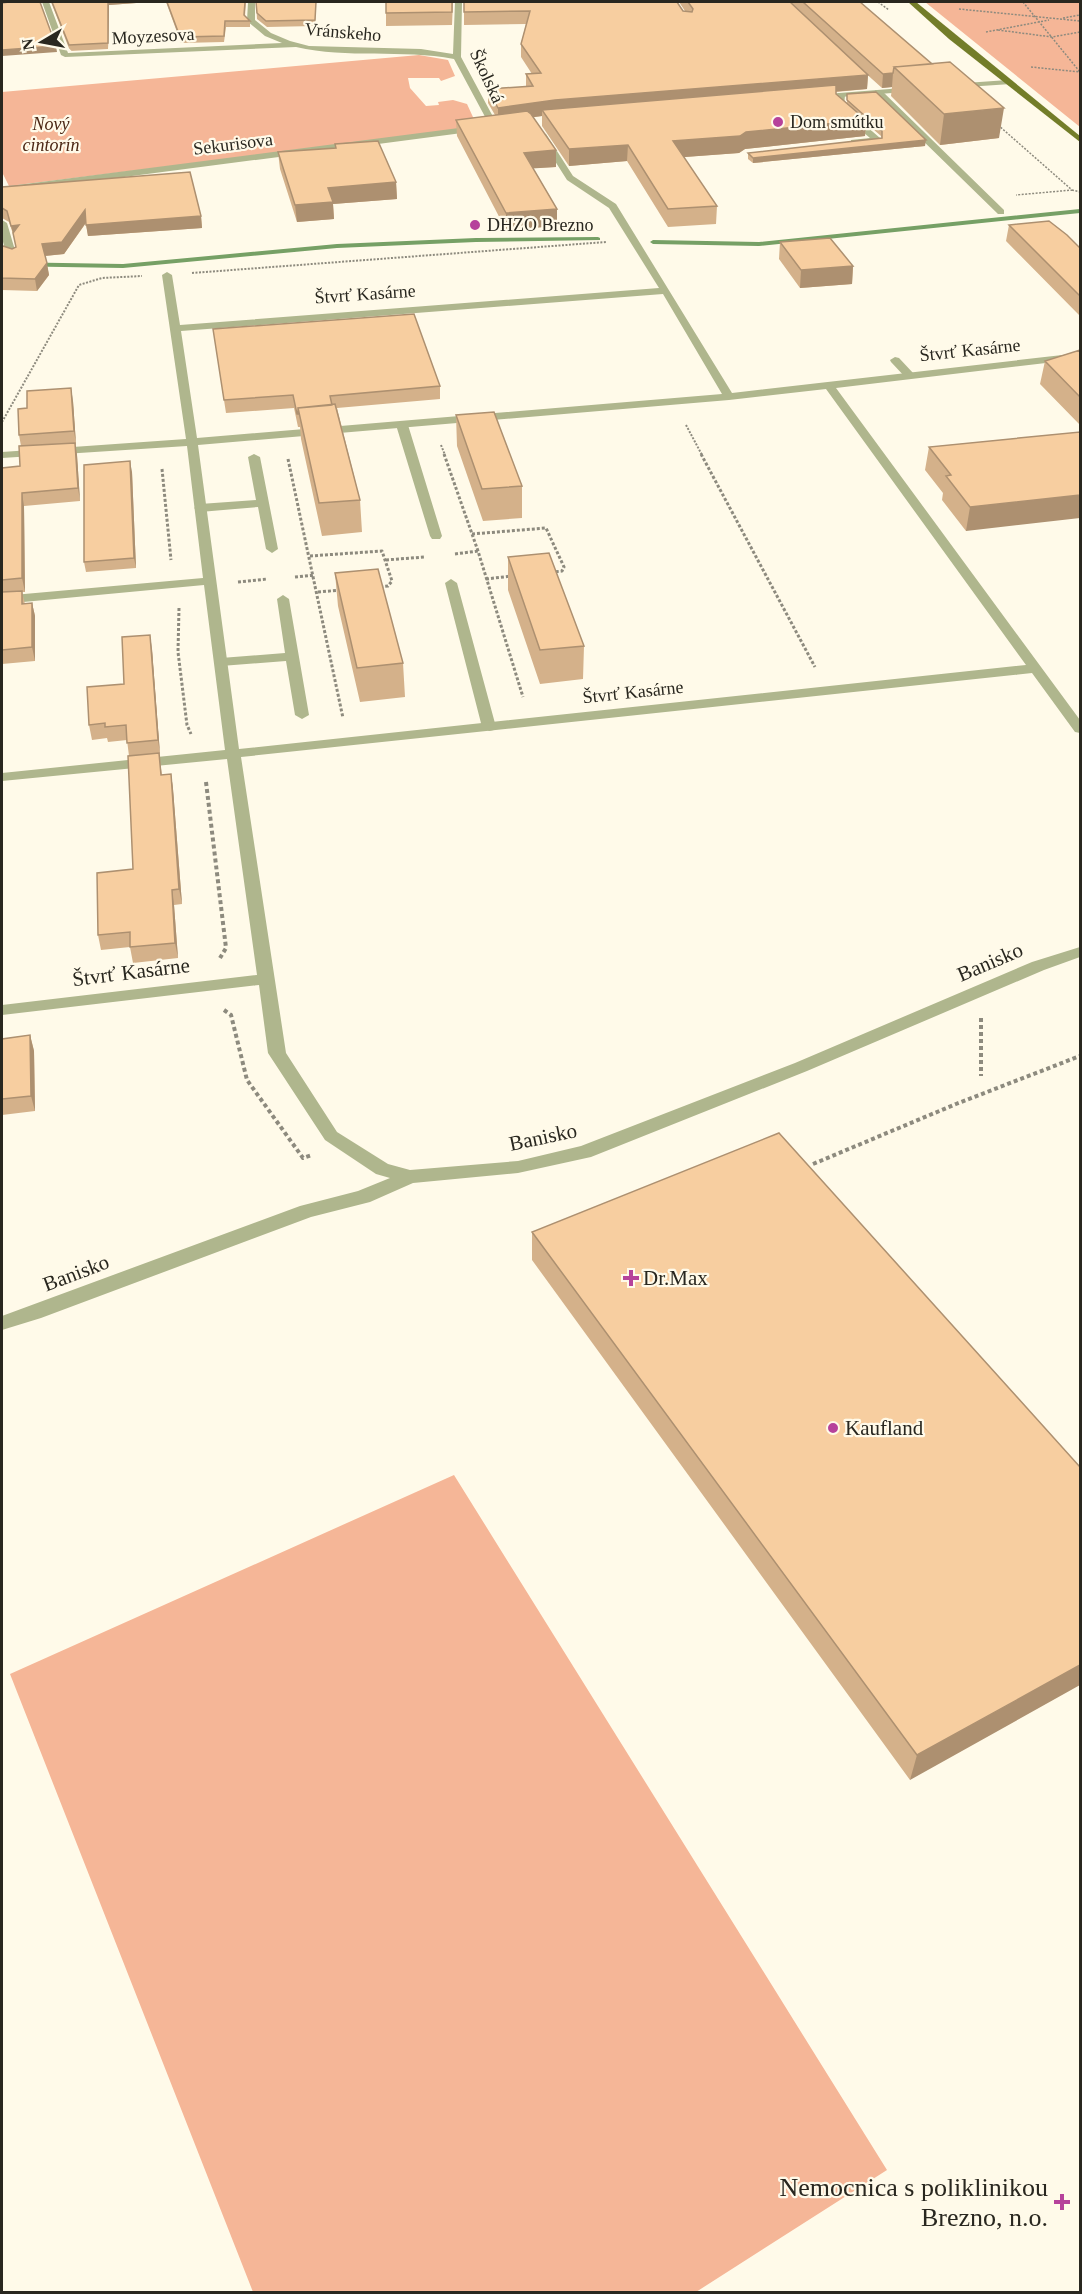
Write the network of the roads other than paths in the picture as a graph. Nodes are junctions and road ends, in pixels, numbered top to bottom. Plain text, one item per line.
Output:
1 (45, 2) edge
2 (252, 2) edge
3 (459, 2) edge
4 (912, 2) edge
5 (300, 45) junction
6 (457, 57) junction
7 (867, 81) edge
8 (1008, 82) junction
9 (944, 87) edge
10 (921, 88) edge
11 (879, 92) junction
12 (841, 95) junction
13 (805, 98) edge
14 (505, 125) edge
15 (494, 126) junction
16 (536, 126) edge
17 (1080, 140) edge
18 (844, 144) edge
19 (2, 190) edge
20 (1001, 212) dead end
21 (2, 223) edge
22 (12, 257) edge
23 (167, 274) road end
24 (666, 291) junction
25 (175, 328) junction
26 (1080, 356) edge
27 (895, 360) dead end
28 (910, 376) junction
29 (828, 384) junction
30 (729, 397) junction
31 (402, 425) junction
32 (192, 442) junction
33 (2, 455) edge
34 (254, 457) dead end
35 (263, 503) junction
36 (200, 508) junction
37 (436, 536) dead end
38 (272, 549) dead end
39 (210, 580) junction
40 (451, 583) dead end
41 (283, 599) dead end
42 (2, 600) edge
43 (292, 656) junction
44 (221, 662) junction
45 (1036, 668) junction
46 (302, 716) dead end
47 (489, 727) junction
48 (1080, 729) edge
49 (233, 754) junction
50 (2, 777) edge
51 (1080, 952) edge
52 (266, 980) junction
53 (2, 1010) edge
54 (410, 1177) junction
55 (2, 1323) edge

1 - 5 street, Moyzesova
2 - 5 street, Vránskeho
3 - 6 street, Školská
4 - 8 main road
5 - 6 street, Vránskeho
6 - 15 street, Školská
7 - 11 street
8 - 9 street
8 - 17 main road
10 - 11 street
11 - 12 street
11 - 20 street
12 - 13 street
12 - 18 street
14 - 15 street, Sekurisova
15 - 19 street, Sekurisova
16 - 24 street
21 - 22 street
23 - 25 street
24 - 25 street, Štvrť Kasárne
24 - 30 street
25 - 32 street
26 - 28 street, Štvrť Kasárne
27 - 28 street
28 - 29 street, Štvrť Kasárne
29 - 30 street, Štvrť Kasárne
29 - 45 street
30 - 31 street, Štvrť Kasárne
31 - 32 street, Štvrť Kasárne
31 - 37 street
32 - 33 street
32 - 36 street
34 - 35 street
35 - 36 street
35 - 38 street
36 - 39 street
39 - 42 street
39 - 44 street
40 - 47 street
41 - 43 street
43 - 44 street
43 - 46 street
44 - 49 street
45 - 47 street, Štvrť Kasárne
45 - 48 street
47 - 49 street, Štvrť Kasárne
49 - 50 street, Štvrť Kasárne
49 - 52 street
51 - 54 street, Banisko
52 - 53 street, Štvrť Kasárne
52 - 54 street
54 - 55 street, Banisko

